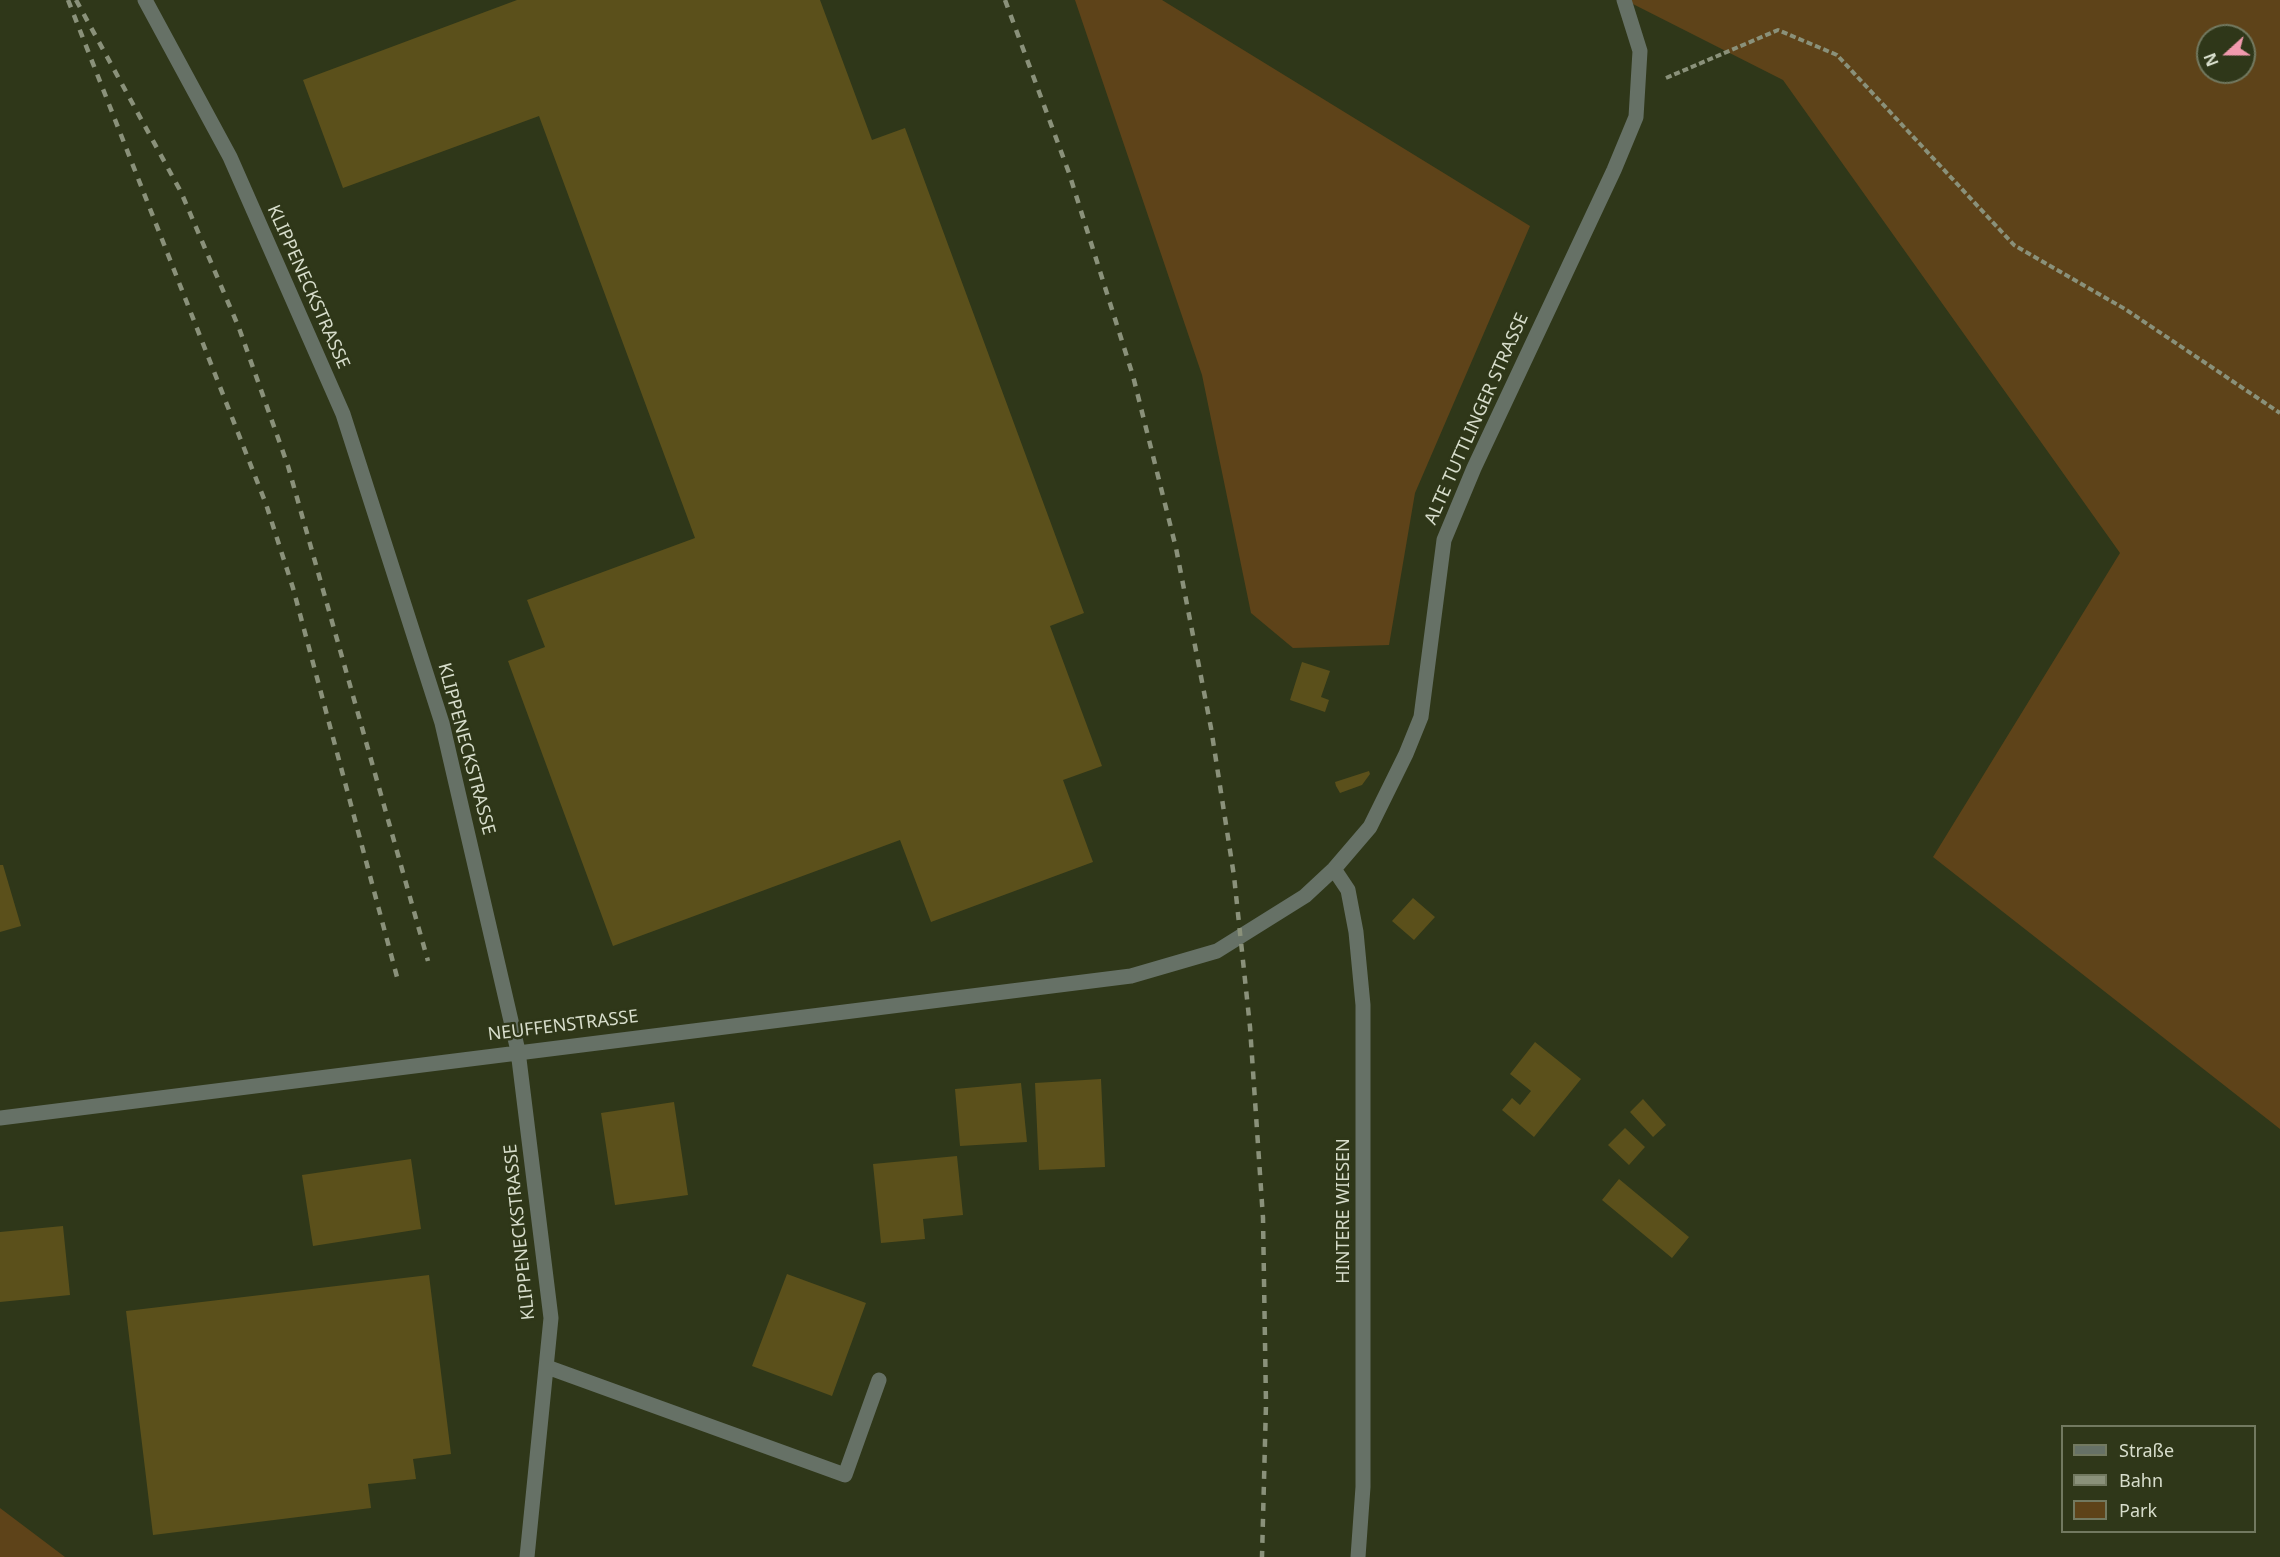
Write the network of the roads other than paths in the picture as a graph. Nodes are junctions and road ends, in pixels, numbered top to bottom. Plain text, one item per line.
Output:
1 (145, 0) edge
2 (1624, 0) edge
3 (1335, 869) junction
4 (1131, 976) joint
5 (519, 1051) junction
6 (0, 1118) edge
7 (547, 1367) junction
8 (879, 1380) dead end
9 (527, 1557) edge
10 (1358, 1557) edge

1 - 5 street, KLIPPENECKSTRASSE
2 - 3 street, ALTE TUTTLINGER STRASSE
3 - 4 street, ALTE TUTTLINGER STRASSE
3 - 10 street, HINTERE WIESEN
4 - 5 street, NEUFFENSTRASSE
5 - 6 street, NEUFFENSTRASSE
5 - 7 street, KLIPPENECKSTRASSE
7 - 8 street
7 - 9 street, KLIPPENECKSTRASSE

